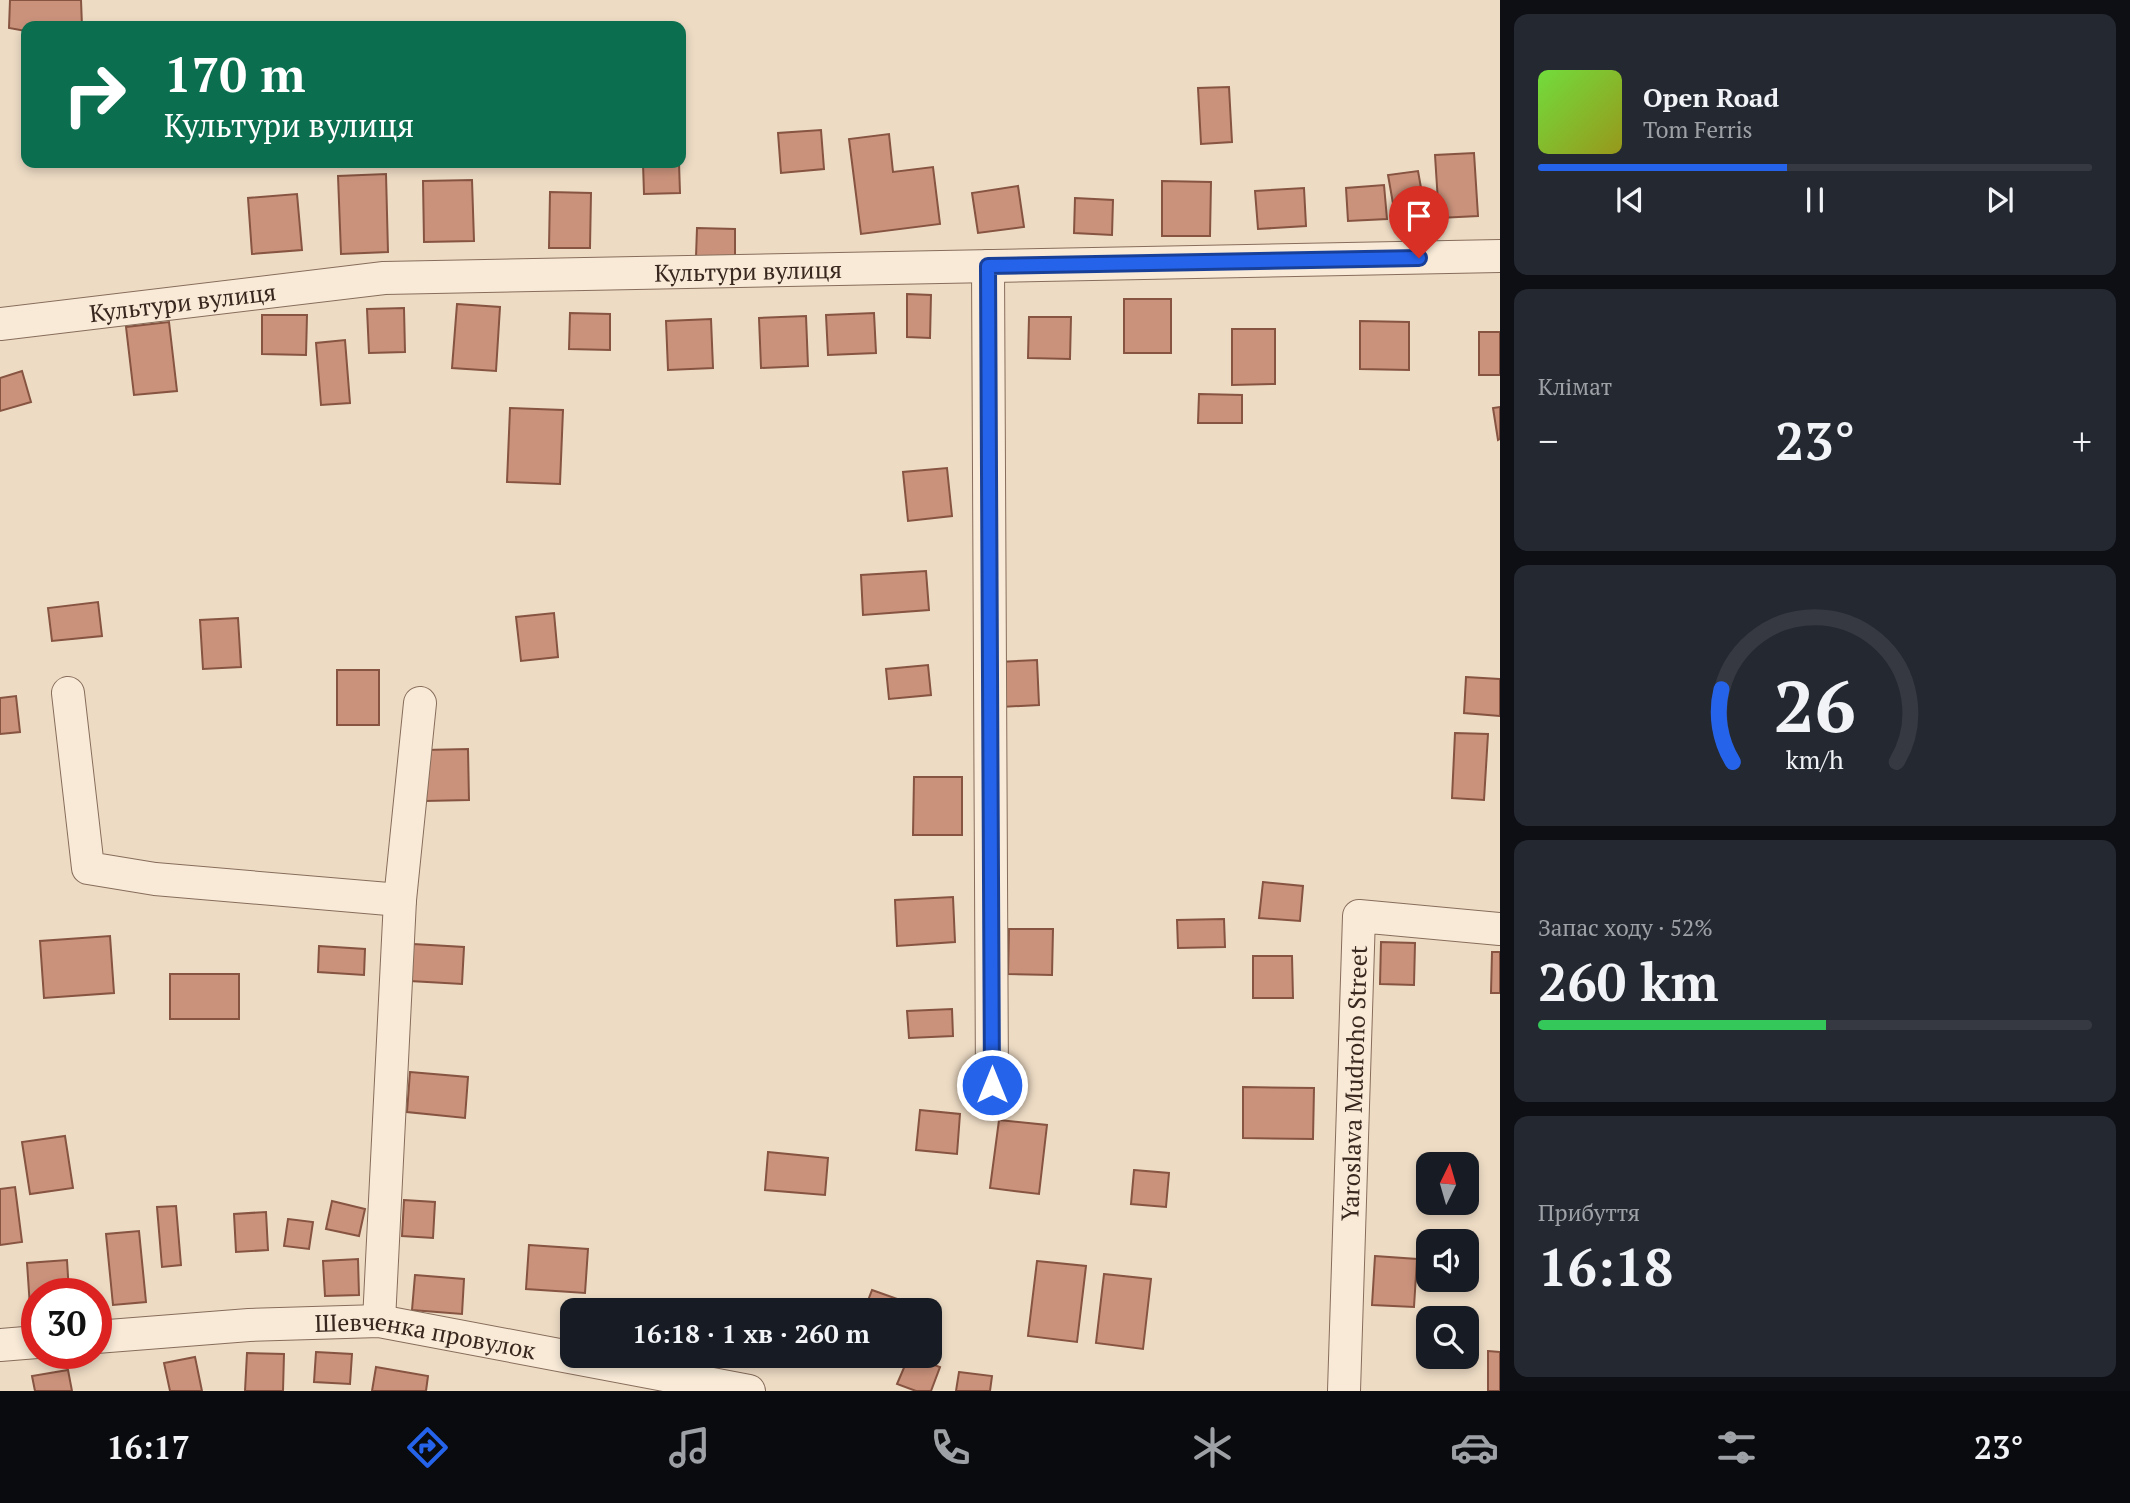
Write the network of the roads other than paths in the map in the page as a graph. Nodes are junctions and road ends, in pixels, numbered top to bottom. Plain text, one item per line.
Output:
1 (1500, 256) edge
2 (988, 266) junction
3 (0, 324) edge
4 (68, 693) dead end
5 (420, 704) dead end
6 (400, 900) junction
7 (1500, 929) edge
8 (992, 1085) dead end
9 (380, 1321) junction
10 (112, 1336) edge
11 (21, 1343) edge
12 (0, 1345) edge
13 (749, 1391) edge
14 (1344, 1391) edge

1 - 2 street, Культури вулиця
2 - 3 street, Культури вулиця
2 - 8 street
4 - 6 street
5 - 6 street
6 - 9 street
7 - 14 street, Yaroslava Mudroho Street
9 - 10 street, Шевченка провулок
9 - 13 street, Шевченка провулок
11 - 12 street

